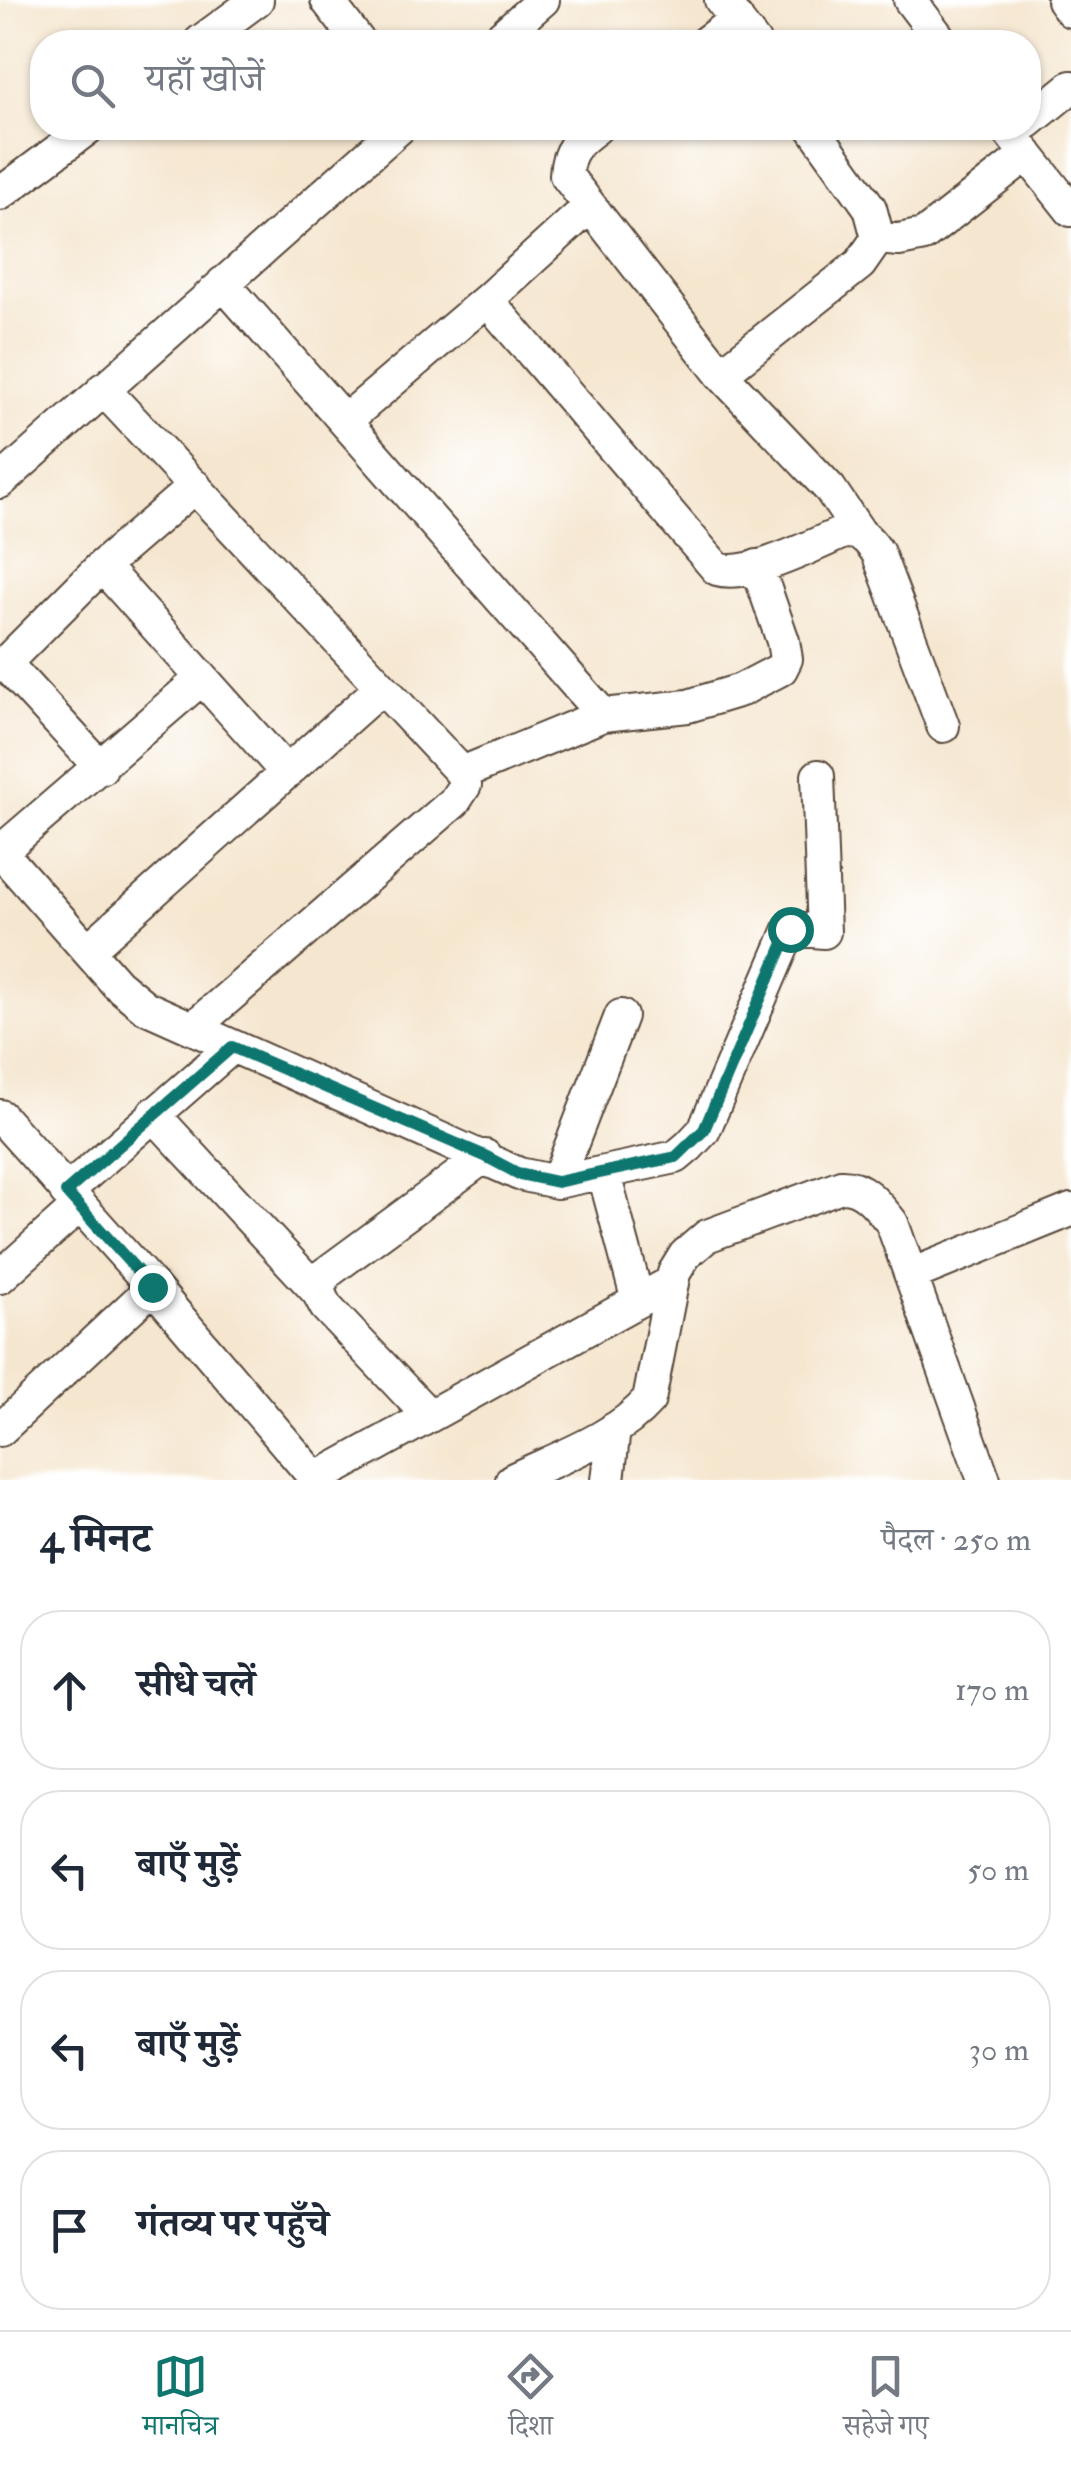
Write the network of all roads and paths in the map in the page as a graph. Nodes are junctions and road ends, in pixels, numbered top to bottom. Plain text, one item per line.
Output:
1 (257, 0) edge
2 (327, 0) edge
3 (544, 0) edge
4 (910, 0) edge
5 (1062, 0) edge
6 (1071, 12) edge
7 (216, 30) edge
8 (350, 30) edge
9 (510, 30) edge
10 (933, 30) edge
11 (1071, 87) edge
12 (1041, 114) edge
13 (72, 140) edge
14 (385, 140) edge
15 (580, 140) edge
16 (822, 140) edge
17 (1013, 140) edge
18 (1023, 140) edge
19 (0, 194) edge
20 (590, 206) junction
21 (1071, 210) edge
22 (878, 238) junction
23 (222, 283) junction
24 (487, 300) junction
25 (721, 374) junction
26 (103, 389) junction
27 (346, 420) junction
28 (0, 482) edge
29 (195, 486) junction
30 (859, 532) junction
31 (102, 566) junction
32 (757, 566) junction
33 (3, 660) edge
34 (202, 679) junction
35 (380, 688) junction
36 (603, 715) junction
37 (942, 726) dead end
38 (101, 768) junction
39 (287, 773) junction
40 (462, 773) junction
41 (818, 776) dead end
42 (3, 863) edge
43 (88, 950) junction
44 (621, 1016) dead end
45 (194, 1026) junction
46 (232, 1047) junction
47 (154, 1114) junction
48 (0, 1116) edge
49 (485, 1156) junction
50 (604, 1174) junction
51 (557, 1182) junction
52 (72, 1199) junction
53 (1071, 1210) edge
54 (911, 1275) junction
55 (0, 1277) edge
56 (672, 1282) junction
57 (152, 1287) junction
58 (318, 1292) junction
59 (638, 1301) junction
60 (430, 1416) junction
61 (614, 1429) junction
62 (0, 1430) edge
63 (315, 1480) edge
64 (512, 1480) edge
65 (608, 1480) edge
66 (984, 1480) edge

1 - 7 street
2 - 8 street
3 - 9 street
4 - 10 street
5 - 6 street
11 - 12 street
13 - 19 street
14 - 23 street
15 - 20 street
16 - 22 street
17 - 22 street
18 - 21 street
20 - 24 street
20 - 25 street
22 - 25 street
23 - 26 street
23 - 27 street
24 - 27 street
24 - 32 street
25 - 30 street
26 - 28 street
26 - 29 street
27 - 36 street
29 - 31 street
29 - 35 street
30 - 32 street
30 - 37 street
31 - 33 street
31 - 34 street
32 - 36 street
33 - 38 street
34 - 38 street
34 - 39 street
35 - 39 street
35 - 40 street
36 - 40 street
38 - 42 street
39 - 43 street
40 - 45 street
41 - 50 street
42 - 43 street
43 - 45 street
44 - 51 street
45 - 46 street
46 - 47 street
46 - 49 street
47 - 52 street
47 - 58 street
48 - 52 street
49 - 51 street
49 - 58 street
50 - 51 street
50 - 59 street
52 - 55 street
52 - 57 street
53 - 54 street
54 - 56 street
54 - 66 street
56 - 59 street
56 - 61 street
57 - 62 street
57 - 63 street
58 - 60 street
59 - 60 street
60 - 63 street
61 - 64 street
61 - 65 street

